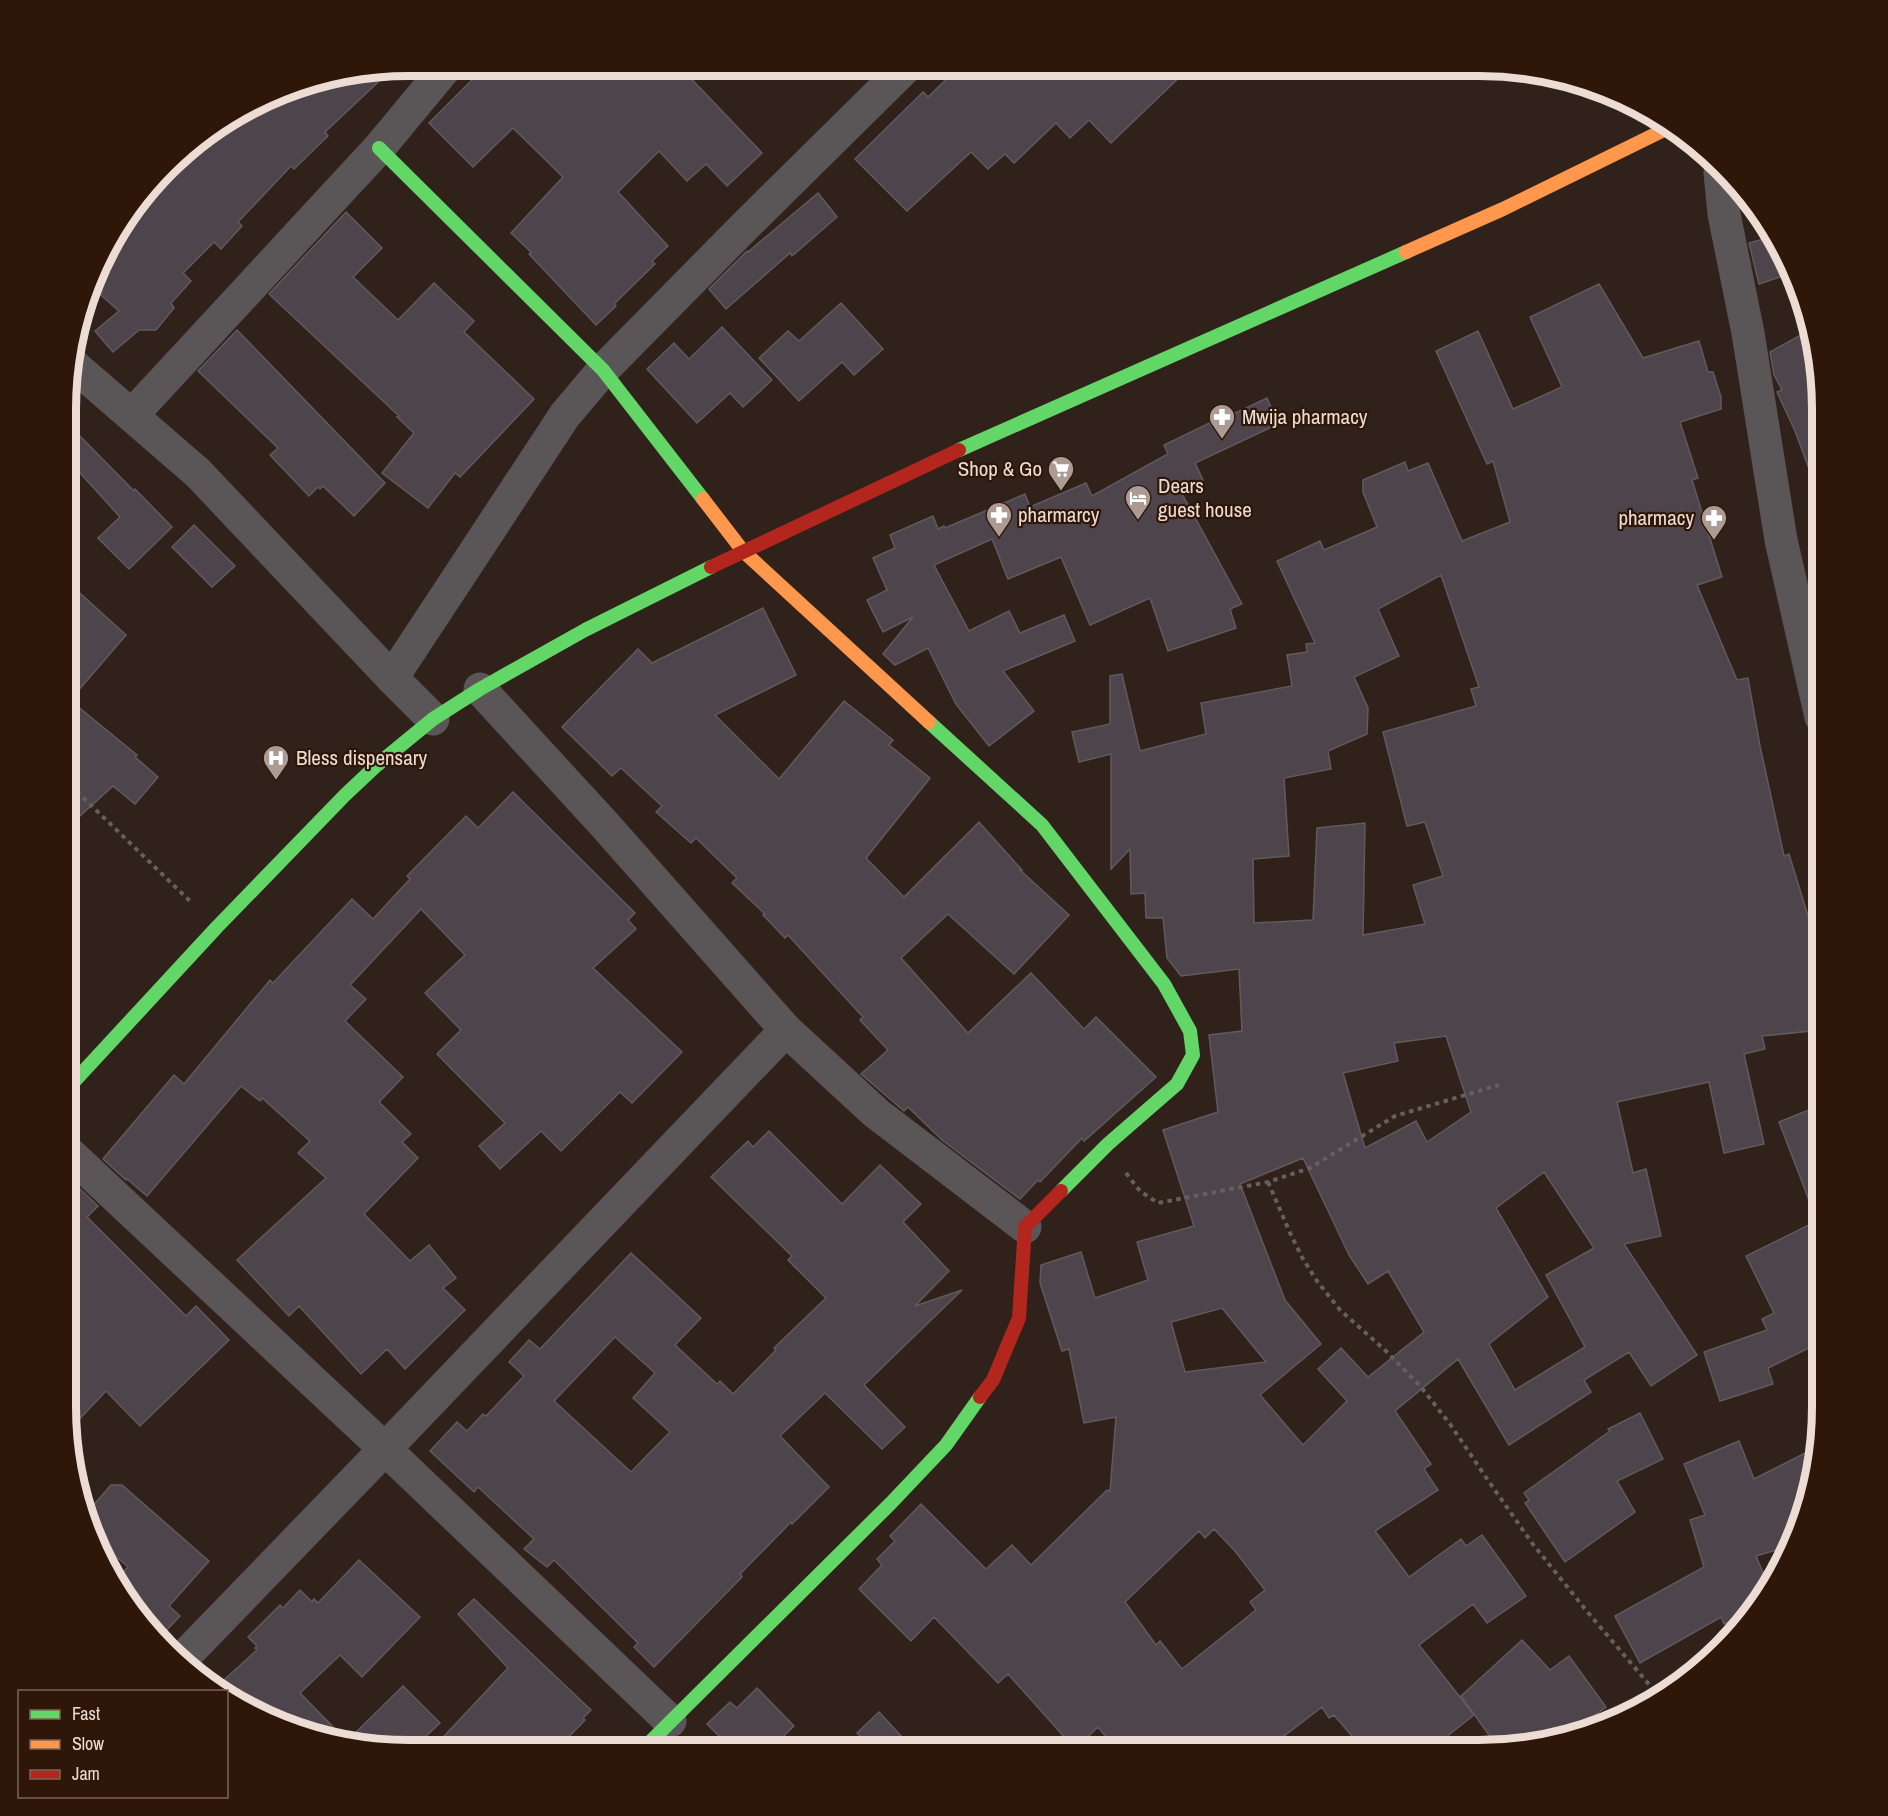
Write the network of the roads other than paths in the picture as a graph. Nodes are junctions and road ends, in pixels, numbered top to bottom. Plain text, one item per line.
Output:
1 (439, 76) edge
2 (897, 76) edge
3 (1661, 131) edge
4 (379, 147) junction
5 (1721, 181) edge
6 (79, 370) edge
7 (603, 370) junction
8 (132, 415) junction
9 (743, 551) junction
10 (1812, 676) edge
11 (392, 678) junction
12 (480, 688) junction
13 (433, 719) junction
14 (786, 1030) junction
15 (76, 1079) edge
16 (76, 1159) edge
17 (1025, 1227) junction
18 (385, 1449) junction
19 (187, 1654) edge
20 (670, 1720) junction
21 (651, 1740) edge

1 - 4 street
2 - 7 street
3 - 9 street
4 - 7 street
4 - 8 street
5 - 10 street
6 - 8 street
7 - 9 street
7 - 11 street
8 - 11 street
9 - 12 street
9 - 17 street
11 - 13 street
12 - 13 street
12 - 14 street
13 - 15 street
14 - 17 street
14 - 18 street
16 - 18 street
17 - 20 street
18 - 19 street
18 - 20 street
20 - 21 street

